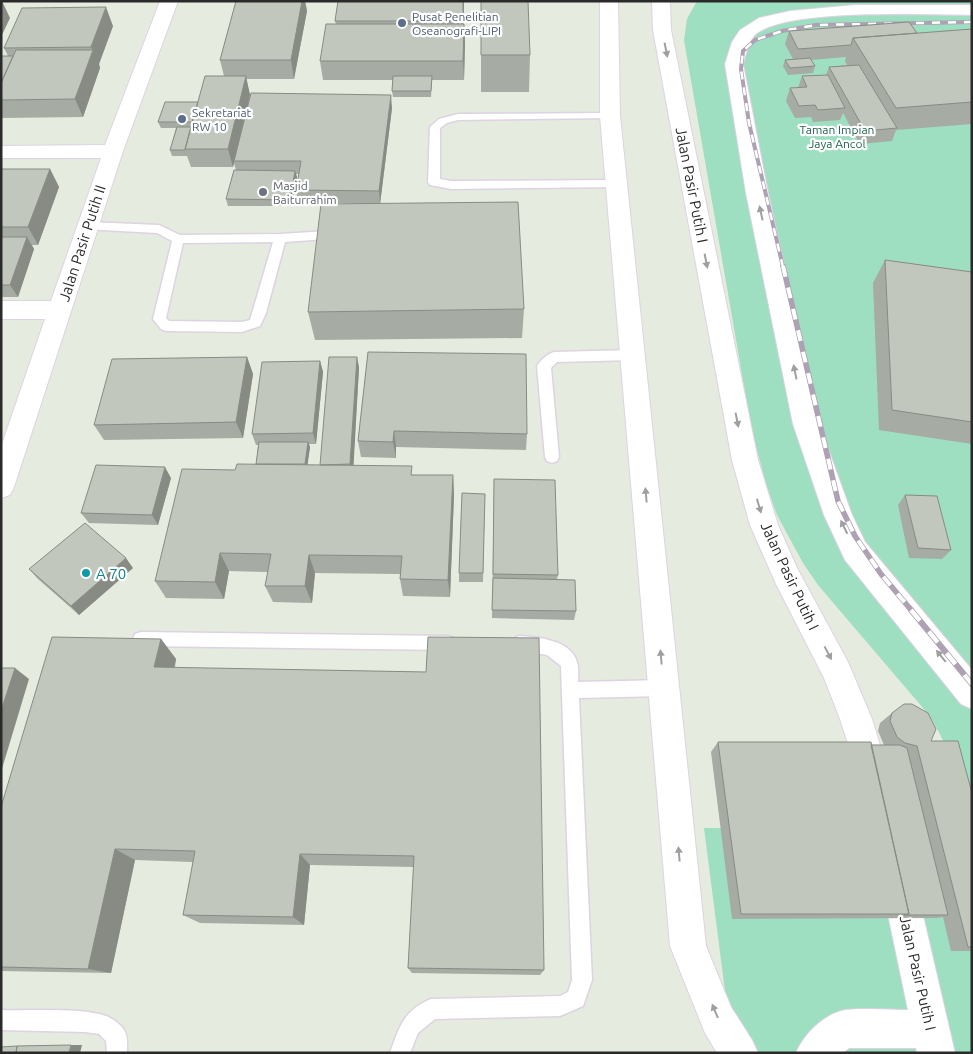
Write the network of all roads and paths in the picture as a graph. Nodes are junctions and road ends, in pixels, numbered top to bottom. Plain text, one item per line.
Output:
1 (169, 1) edge
2 (609, 1) edge
3 (661, 1) edge
4 (972, 10) edge
5 (610, 116) junction
6 (113, 151) junction
7 (1, 152) edge
8 (616, 184) junction
9 (88, 226) junction
10 (327, 235) edge
11 (280, 238) junction
12 (178, 239) junction
13 (1, 310) edge
14 (60, 310) junction
15 (633, 355) junction
16 (552, 457) dead end
17 (1, 487) edge
18 (126, 638) edge
19 (460, 644) edge
20 (500, 644) edge
21 (664, 688) junction
22 (570, 690) junction
23 (972, 694) edge
24 (879, 800) edge
25 (890, 848) edge
26 (1, 1020) edge
27 (933, 1041) edge
28 (117, 1053) edge
29 (400, 1053) edge
30 (739, 1053) edge
31 (815, 1053) edge

1 - 6 street, Jalan Pasir Putih II
2 - 5 street
3 -> 24 street, Jalan Pasir Putih I
23 -> 4 street
5 - 8 street
5 - 8 lane
6 - 7 street
6 - 9 street, Jalan Pasir Putih II
8 - 15 street
9 - 12 lane
9 - 14 street, Jalan Pasir Putih II
10 - 11 lane
11 - 12 lane
11 - 12 lane
13 - 14 street
14 - 17 street, Jalan Pasir Putih II
15 - 16 lane
21 -> 15 street
18 - 19 lane
20 - 22 lane
21 - 22 lane
30 -> 21 street
22 - 29 lane
25 - 27 street, Jalan Pasir Putih I
26 - 28 lane
27 - 31 street

